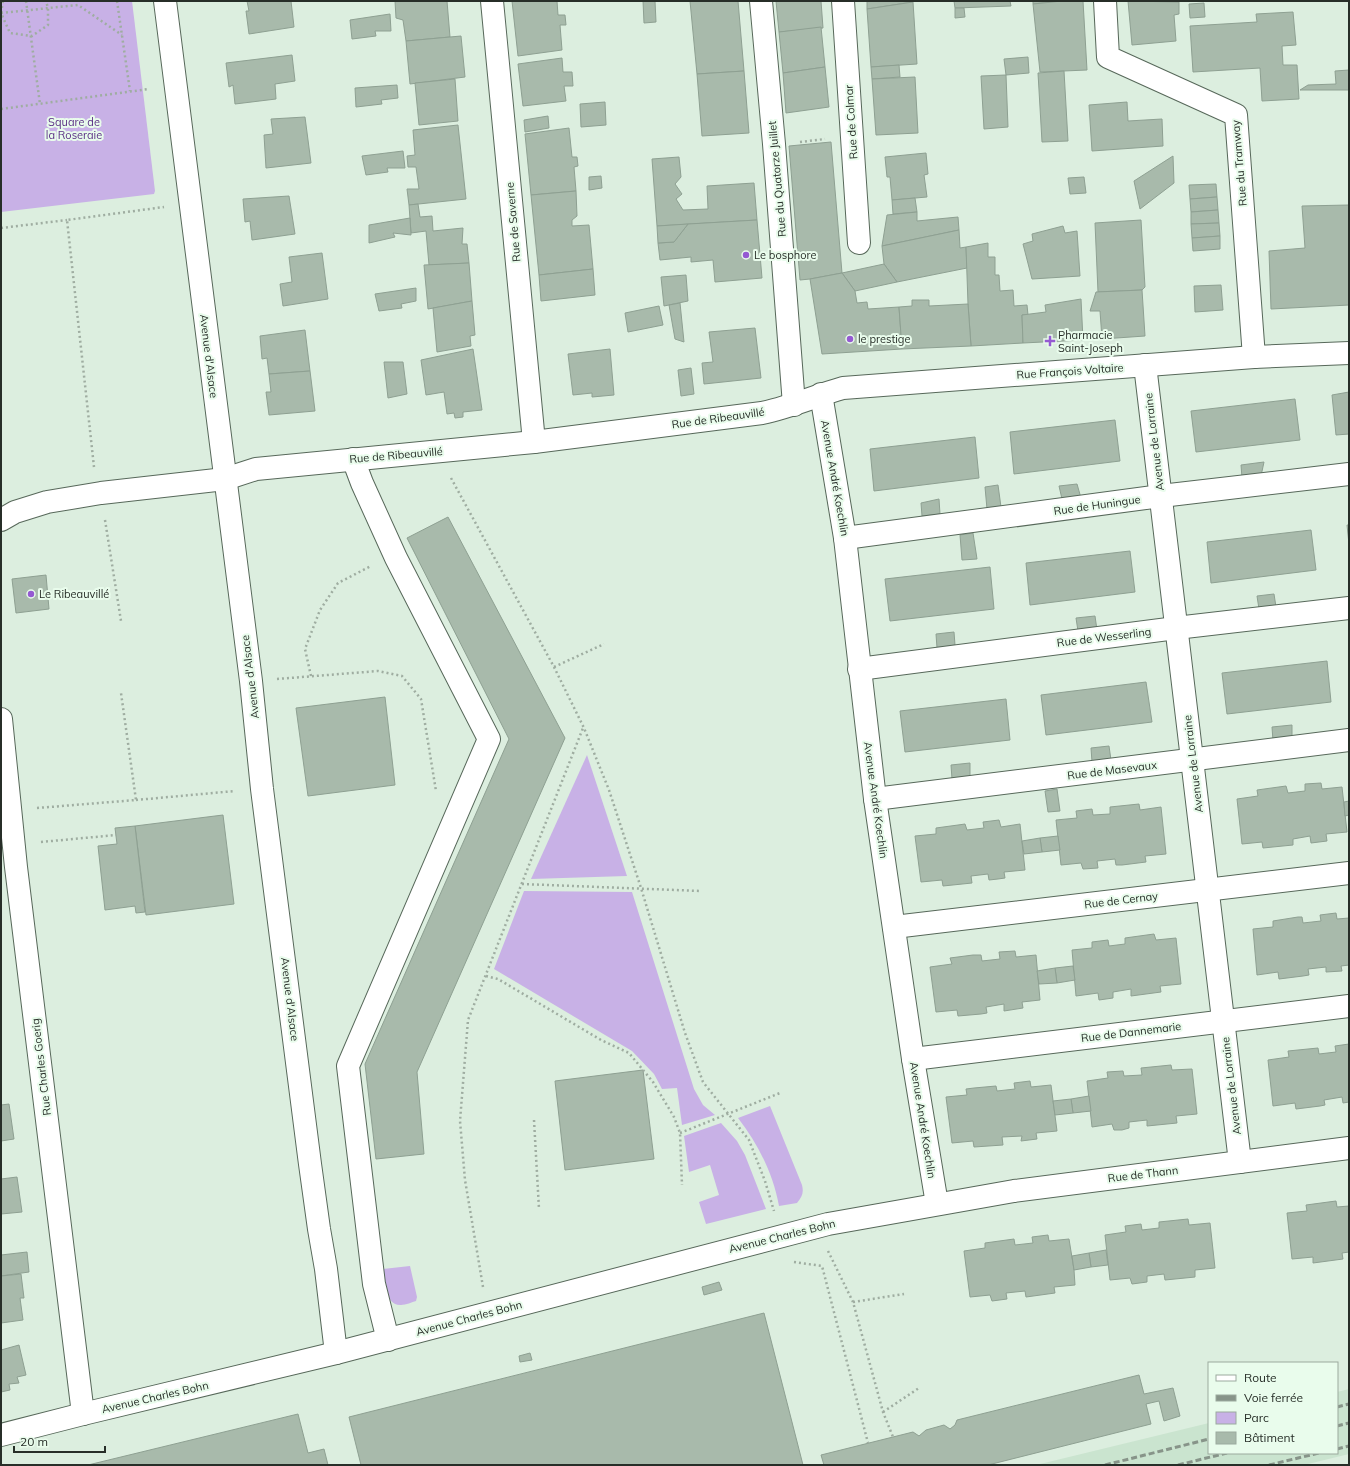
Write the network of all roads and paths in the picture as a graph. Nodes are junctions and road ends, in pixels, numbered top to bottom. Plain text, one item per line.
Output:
1 (4, 1) edge
2 (26, 1) edge
3 (46, 1) edge
4 (117, 1) edge
5 (165, 1) edge
6 (492, 1) edge
7 (761, 1) edge
8 (843, 1) edge
9 (1105, 1) edge
10 (48, 8) junction
11 (27, 10) junction
12 (1, 13) edge
13 (122, 35) junction
14 (32, 36) junction
15 (175, 85) junction
16 (130, 91) junction
17 (40, 104) junction
18 (1, 109) edge
19 (851, 137) junction
20 (774, 144) junction
21 (190, 204) junction
22 (66, 220) junction
23 (1, 228) edge
24 (859, 243) dead end
25 (1349, 353) edge
26 (1254, 357) junction
27 (1145, 366) junction
28 (821, 394) junction
29 (794, 405) junction
30 (534, 442) junction
31 (353, 459) junction
32 (1349, 474) edge
33 (450, 475) dead end
34 (225, 479) junction
35 (101, 493) junction
36 (1161, 496) junction
37 (1, 520) edge
38 (845, 538) junction
39 (396, 558) junction
40 (1349, 608) edge
41 (121, 621) dead end
42 (1176, 628) junction
43 (604, 644) dead end
44 (554, 667) junction
45 (859, 669) junction
46 (311, 676) junction
47 (251, 681) junction
48 (121, 693) dead end
49 (1, 719) edge
50 (584, 728) junction
51 (1349, 740) edge
52 (1192, 760) junction
53 (262, 789) junction
54 (437, 797) dead end
55 (875, 799) junction
56 (136, 800) junction
57 (11, 810) junction
58 (116, 835) dead end
59 (14, 845) junction
60 (9, 870) edge
61 (1349, 873) edge
62 (522, 884) junction
63 (641, 888) junction
64 (1208, 890) junction
65 (702, 891) dead end
66 (894, 927) junction
67 (486, 976) junction
68 (1349, 1006) edge
69 (1223, 1020) junction
70 (913, 1059) junction
71 (780, 1093) dead end
72 (728, 1115) junction
73 (534, 1120) dead end
74 (680, 1133) junction
75 (1349, 1148) edge
76 (1240, 1162) junction
77 (682, 1185) dead end
78 (937, 1204) junction
79 (539, 1209) dead end
80 (816, 1226) junction
81 (780, 1236) junction
82 (904, 1294) dead end
83 (853, 1302) junction
84 (479, 1315) junction
85 (388, 1340) junction
86 (336, 1353) junction
87 (919, 1388) dead end
88 (883, 1412) junction
89 (83, 1414) junction
90 (1, 1435) edge
91 (893, 1437) dead end
92 (868, 1443) dead end

1 - 12 path
2 - 11 path
3 - 10 path
4 - 13 path
5 - 15 street, Avenue d'Alsace
6 - 30 street, Rue de Saverne
7 - 20 street, Rue du Quatorze Juillet
8 - 19 street, Rue de Colmar
9 - 26 street, Rue du Tramway
10 - 11 path
10 - 13 path
10 - 14 path
11 - 12 path
11 - 14 path
12 - 14 path
13 - 16 path
14 - 17 path
15 - 16 path
15 - 21 street, Avenue d'Alsace
16 - 17 path
17 - 18 path
19 - 20 path
19 - 24 street, Rue de Colmar
20 - 29 street, Rue du Quatorze Juillet
21 - 22 path
21 - 34 street, Avenue d'Alsace
22 - 23 path
22 - 35 path
25 - 26 street, Rue François Voltaire
26 - 27 street, Rue François Voltaire
27 - 28 street, Rue François Voltaire
27 - 36 street, Avenue de Lorraine
28 - 29 street, Rue François Voltaire
28 - 38 street, Avenue André Koechlin
29 - 30 street, Rue de Ribeauvillé
30 - 31 street, Rue de Ribeauvillé
31 - 34 street, Rue de Ribeauvillé
31 - 39 street
32 - 36 street, Rue de Huningue
33 - 44 path
34 - 35 street, Rue de Ribeauvillé
34 - 47 street, Avenue d'Alsace
35 - 37 street, Rue de Ribeauvillé
35 - 41 path
36 - 38 street, Rue de Huningue
36 - 42 street, Avenue de Lorraine
38 - 45 street, Avenue André Koechlin
39 - 46 path
39 - 85 street
40 - 42 street, Rue de Wesserling
42 - 45 street, Rue de Wesserling
42 - 52 street, Avenue de Lorraine
43 - 44 path
44 - 50 path
45 - 55 street, Avenue André Koechlin
46 - 47 path
46 - 54 path
47 - 53 street, Avenue d'Alsace
48 - 56 path
49 - 57 street, Rue Charles Goerig
50 - 62 path
50 - 63 path
51 - 52 street, Rue de Masevaux
52 - 55 street, Rue de Masevaux
52 - 64 street, Avenue de Lorraine
53 - 56 path
53 - 86 street, Avenue d'Alsace
55 - 66 street, Avenue André Koechlin
56 - 57 path
57 - 59 street, Rue Charles Goerig
58 - 59 path
59 - 60 street, Rue Charles Goerig
60 - 89 street, Rue Charles Goerig
61 - 64 street, Rue de Cernay
62 - 63 path
62 - 67 path
63 - 65 path
63 - 72 path
64 - 66 street, Rue de Cernay
64 - 69 street, Avenue de Lorraine
66 - 70 street, Avenue André Koechlin
67 - 74 path
67 - 84 path
68 - 69 street, Rue de Dannemarie
69 - 70 street, Rue de Dannemarie
69 - 76 street, Avenue de Lorraine
70 - 78 street, Avenue André Koechlin
71 - 72 path
72 - 74 path
72 - 81 path
73 - 79 path
74 - 77 path
75 - 76 street, Rue de Thann
76 - 78 street, Rue de Thann
78 - 80 street, Avenue Charles Bohn
80 - 81 street, Avenue Charles Bohn
80 - 83 path
81 - 84 street, Avenue Charles Bohn
81 - 92 path
82 - 83 path
83 - 88 path
84 - 85 street, Avenue Charles Bohn
85 - 86 street, Avenue Charles Bohn
86 - 89 street, Avenue Charles Bohn
87 - 88 path
88 - 91 path
89 - 90 street, Avenue Charles Bohn

